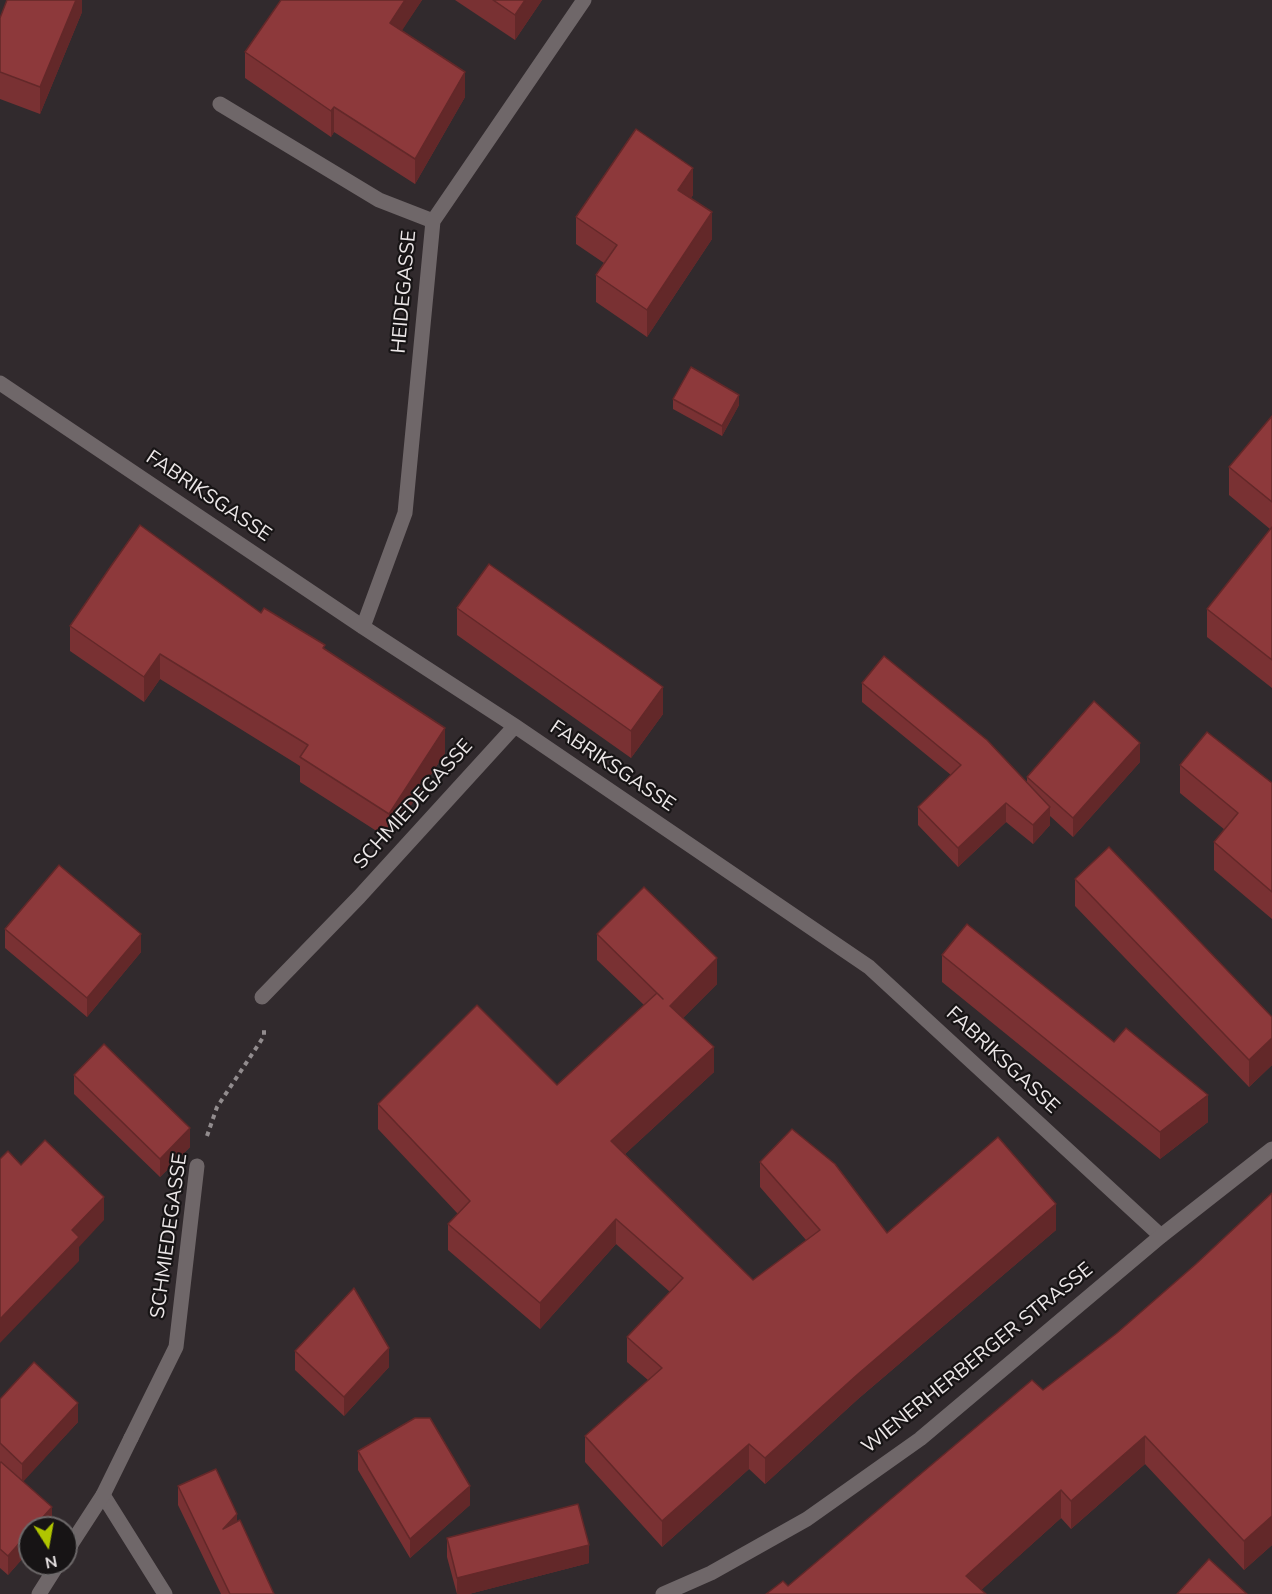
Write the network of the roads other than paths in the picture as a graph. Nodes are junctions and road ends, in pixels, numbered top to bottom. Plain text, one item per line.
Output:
1 (584, 0) edge
2 (220, 104) dead end
3 (433, 221) junction
4 (0, 383) edge
5 (363, 627) junction
6 (515, 726) junction
7 (262, 997) road end
8 (1272, 1149) edge
9 (197, 1166) road end
10 (1161, 1236) junction
11 (103, 1495) junction
12 (78, 1534) edge
13 (50, 1576) edge
14 (39, 1594) edge
15 (165, 1594) edge
16 (663, 1594) edge

1 - 3 street, HEIDEGASSE
2 - 3 street
3 - 5 street, HEIDEGASSE
4 - 5 street, FABRIKSGASSE
5 - 6 street, FABRIKSGASSE
6 - 7 street, SCHMIEDEGASSE
6 - 10 street, FABRIKSGASSE
8 - 10 street, WIENERHERBERGER STRASSE
9 - 11 street, SCHMIEDEGASSE
10 - 16 street, WIENERHERBERGER STRASSE
11 - 12 street, SCHMIEDEGASSE
11 - 15 street
13 - 14 street

